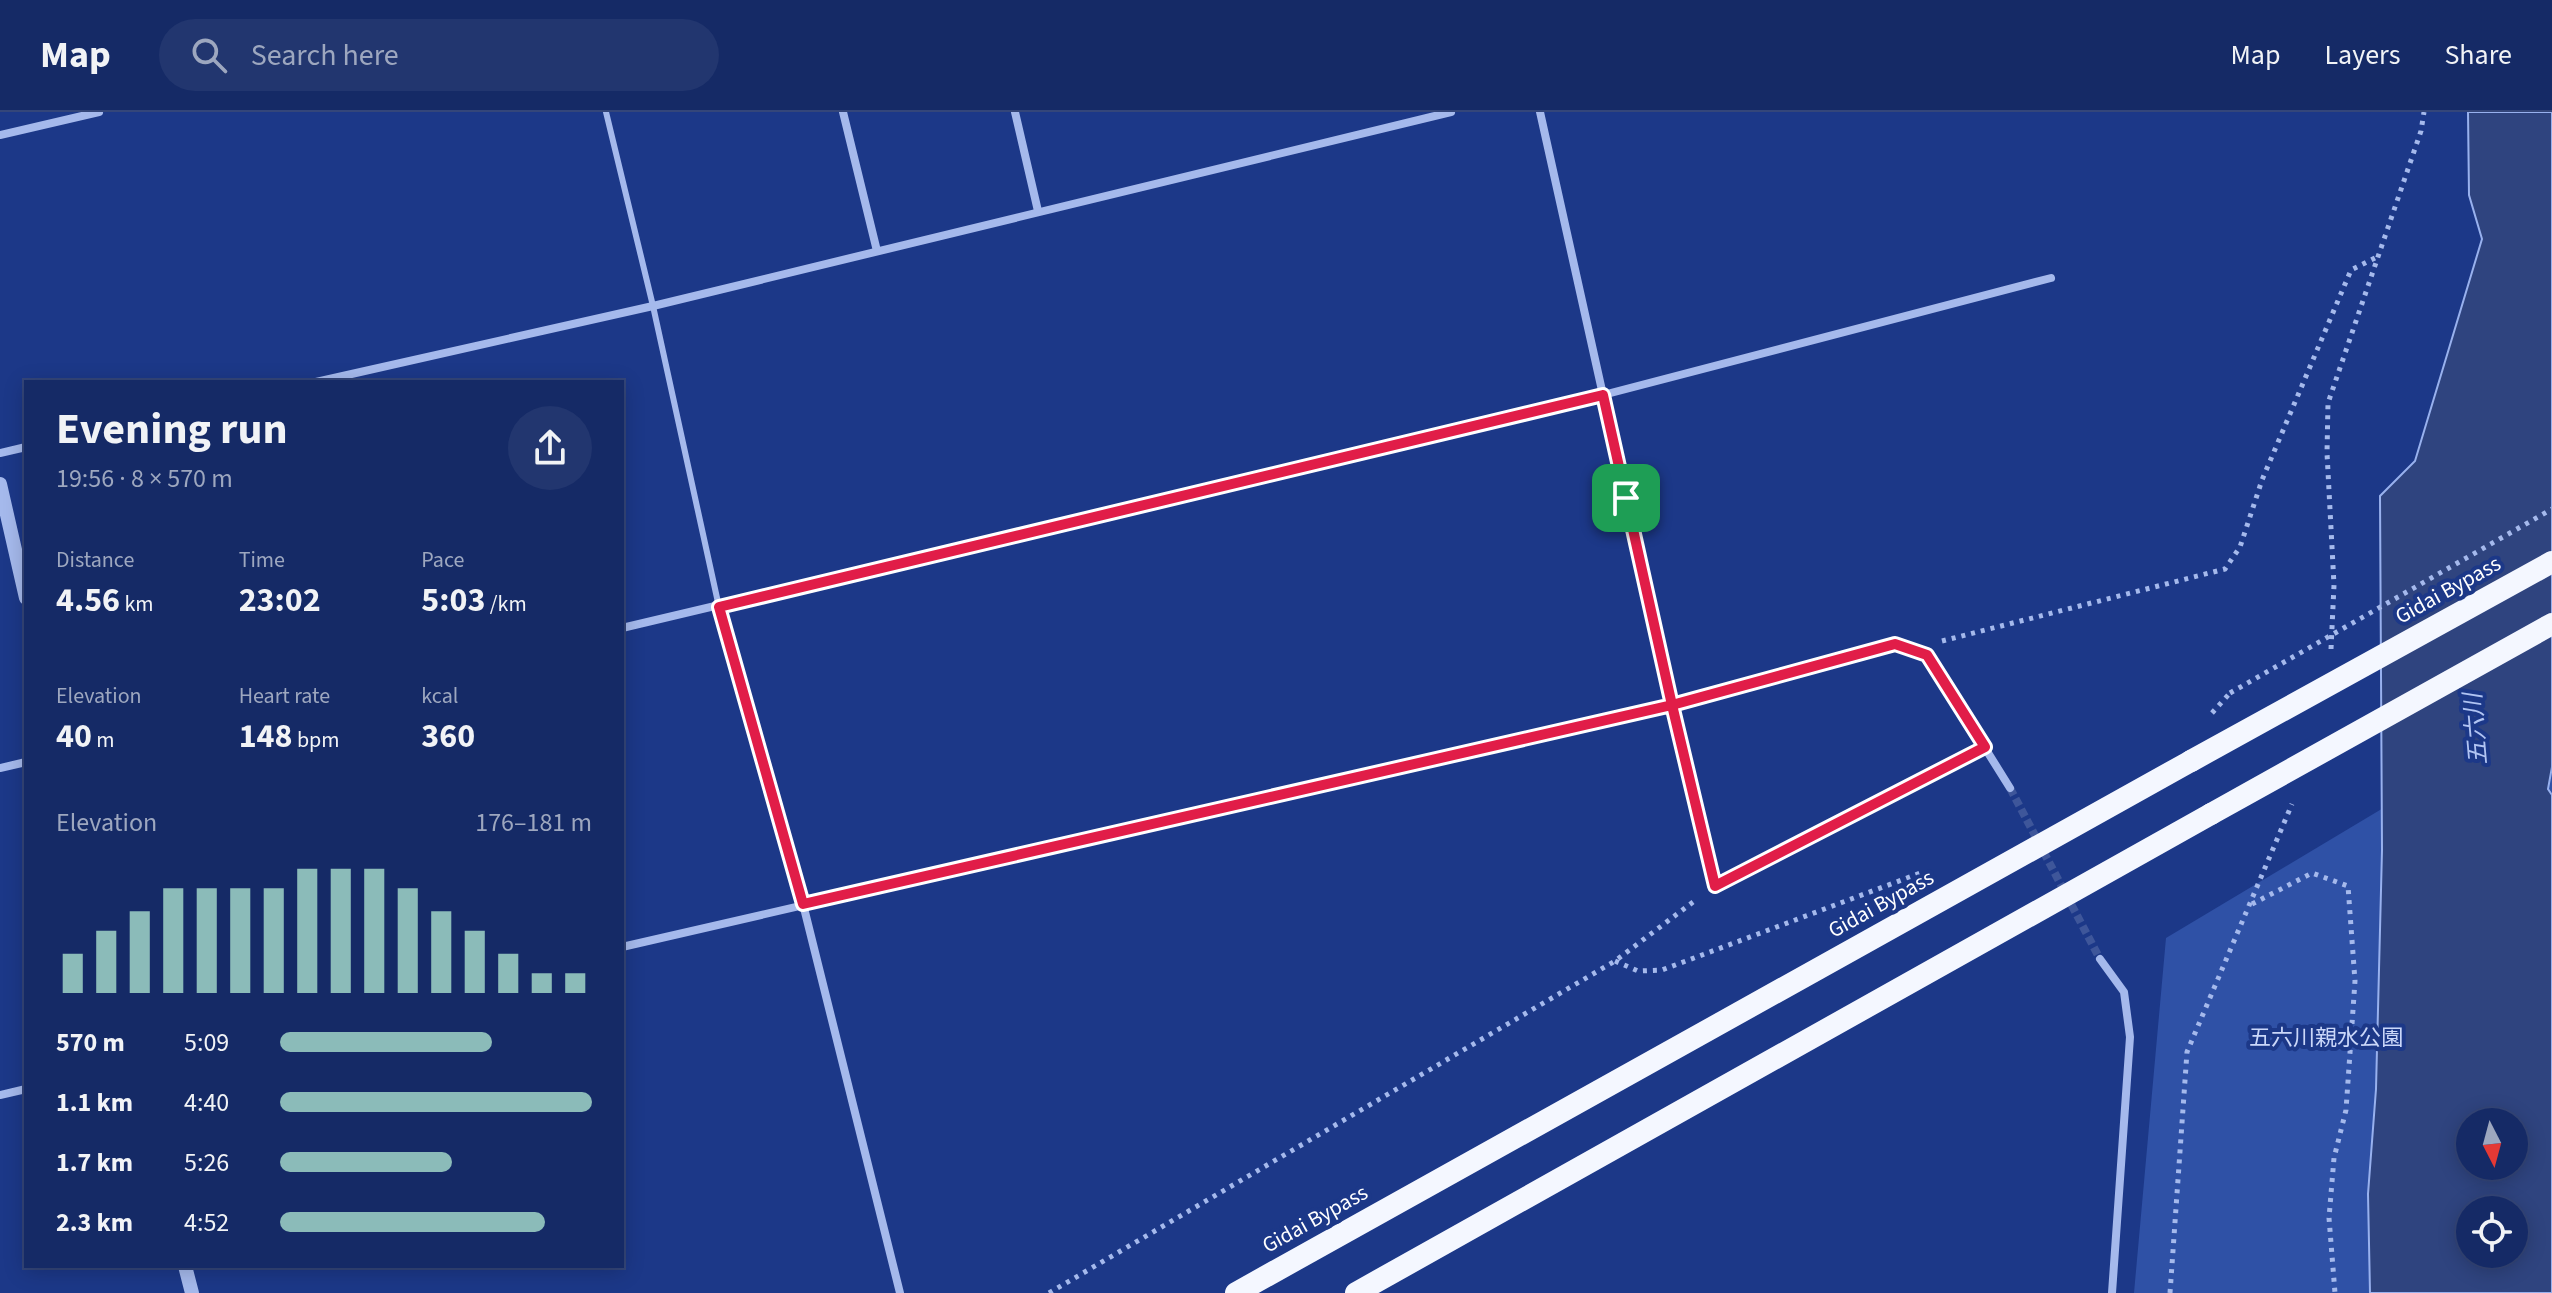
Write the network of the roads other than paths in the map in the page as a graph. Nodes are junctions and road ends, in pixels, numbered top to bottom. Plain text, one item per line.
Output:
1 (99, 112) edge
2 (606, 112) edge
3 (843, 112) edge
4 (1015, 112) edge
5 (1451, 112) edge
6 (1540, 112) edge
7 (0, 135) edge
8 (1038, 211) junction
9 (877, 251) junction
10 (2051, 278) dead end
11 (653, 306) junction
12 (325, 380) edge
13 (1603, 395) junction
14 (24, 447) edge
15 (0, 453) edge
16 (0, 484) edge
17 (2552, 562) edge
18 (24, 589) edge
19 (719, 607) junction
20 (2552, 624) edge
21 (624, 628) edge
22 (1672, 705) junction
23 (24, 762) edge
24 (0, 768) edge
25 (2010, 788) tunnel mouth
26 (1715, 886) road end
27 (803, 904) junction
28 (624, 947) edge
29 (2100, 959) tunnel mouth
30 (24, 1089) edge
31 (0, 1095) edge
32 (186, 1268) edge
33 (192, 1293) edge
34 (900, 1293) edge
35 (1236, 1293) edge
36 (1356, 1293) edge
37 (2112, 1293) edge

1 - 7 street
2 - 11 lane
3 - 9 street
4 - 8 street
5 - 8 street
6 - 13 street
8 - 9 street
9 - 11 street
10 - 13 street
11 - 12 street
11 - 19 lane
13 - 19 street
13 - 22 street
14 - 15 street
16 - 18 street
17 - 35 highway, Gidai Bypass, bridge
19 - 21 street
19 - 27 lane
20 - 36 highway, bridge
22 - 25 street
22 - 26 street
22 - 27 street
23 - 24 street
27 - 28 street
27 - 34 street
29 - 37 street
30 - 31 street
32 - 33 street

